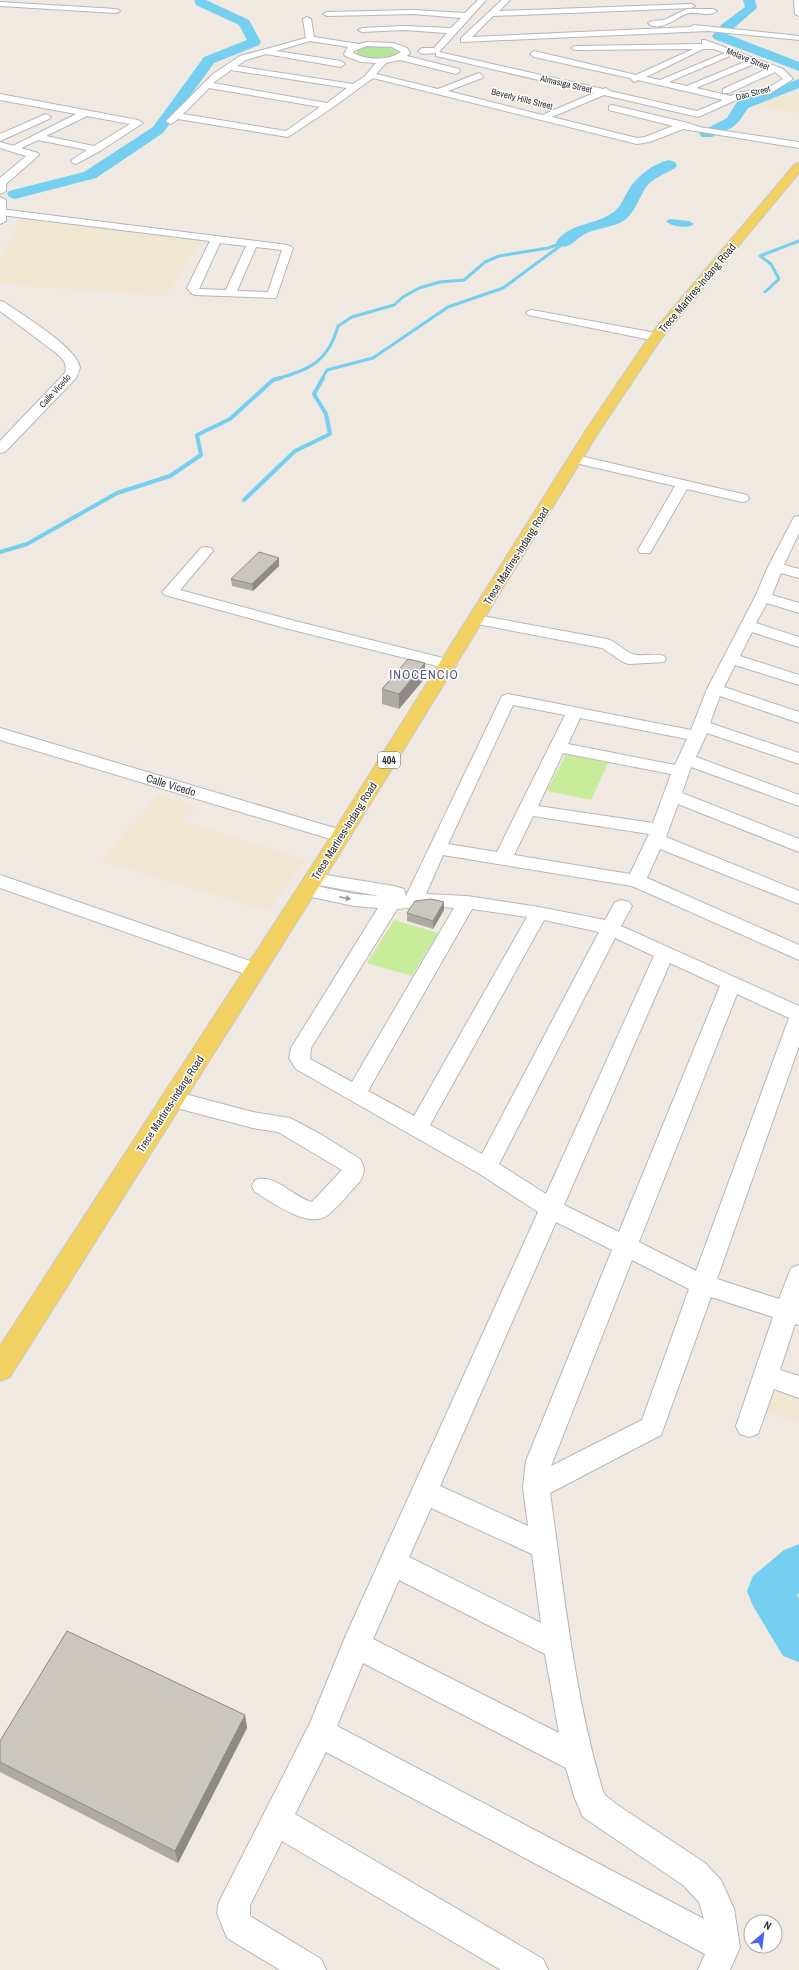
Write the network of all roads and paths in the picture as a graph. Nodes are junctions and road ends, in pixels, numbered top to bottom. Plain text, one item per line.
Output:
1 (468, 0) edge
2 (481, 0) edge
3 (648, 0) edge
4 (798, 0) edge
5 (622, 1) edge
6 (502, 3) edge
7 (0, 4) edge
8 (474, 8) junction
9 (652, 8) junction
10 (715, 8) junction
11 (632, 9) junction
12 (116, 11) dead end
13 (687, 11) junction
14 (661, 12) junction
15 (388, 13) junction
16 (327, 14) dead end
17 (357, 14) junction
18 (491, 14) junction
19 (799, 14) edge
20 (467, 16) junction
21 (307, 19) dead end
22 (644, 19) junction
23 (670, 20) junction
24 (482, 22) junction
25 (460, 23) junction
26 (685, 26) junction
27 (424, 29) junction
28 (490, 29) dead end
29 (707, 29) junction
30 (362, 30) junction
31 (474, 30) junction
32 (453, 31) junction
33 (799, 38) edge
34 (310, 39) junction
35 (710, 44) junction
36 (290, 45) junction
37 (363, 45) junction
38 (630, 47) junction
39 (667, 47) junction
40 (407, 48) junction
41 (568, 48) dead end
42 (589, 48) junction
43 (551, 49) dead end
44 (319, 50) dead end
45 (464, 50) dead end
46 (266, 52) junction
47 (733, 52) junction
48 (348, 55) junction
49 (640, 57) dead end
50 (243, 58) junction
51 (560, 60) junction
52 (754, 61) junction
53 (266, 62) dead end
54 (515, 62) dead end
55 (382, 63) junction
56 (341, 64) junction
57 (583, 65) junction
58 (620, 65) dead end
59 (228, 67) junction
60 (395, 68) dead end
61 (500, 68) junction
62 (774, 69) junction
63 (606, 70) junction
64 (327, 72) dead end
65 (485, 75) junction
66 (216, 76) junction
67 (354, 76) dead end
68 (369, 77) junction
69 (636, 77) junction
70 (232, 79) dead end
71 (789, 79) joint
72 (444, 80) dead end
73 (660, 83) junction
74 (459, 84) junction
75 (207, 85) junction
76 (355, 87) junction
77 (474, 88) dead end
78 (687, 89) junction
79 (439, 92) junction
80 (602, 92) junction
81 (326, 94) dead end
82 (342, 96) junction
83 (717, 96) junction
84 (568, 97) dead end
85 (1, 98) edge
86 (732, 99) junction
87 (583, 101) junction
88 (701, 104) dead end
89 (329, 106) junction
90 (548, 106) dead end
91 (716, 107) junction
92 (563, 109) junction
93 (26, 113) dead end
94 (86, 113) junction
95 (301, 113) dead end
96 (578, 113) dead end
97 (694, 113) joint
98 (316, 115) junction
99 (46, 117) junction
100 (545, 117) junction
101 (69, 121) junction
102 (288, 122) dead end
103 (534, 122) dead end
104 (84, 124) dead end
105 (303, 124) junction
106 (684, 126) junction
107 (53, 129) junction
108 (108, 129) dead end
109 (648, 129) dead end
110 (67, 132) dead end
111 (123, 132) junction
112 (663, 133) junction
113 (37, 137) junction
114 (95, 137) dead end
115 (0, 138) edge
116 (110, 140) junction
117 (0, 145) edge
118 (799, 145) edge
119 (14, 148) junction
120 (97, 148) junction
121 (45, 150) dead end
122 (34, 155) junction
123 (68, 155) dead end
124 (799, 166) edge
125 (0, 191) edge
126 (0, 200) edge
127 (1, 216) edge
128 (217, 238) junction
129 (253, 243) junction
130 (230, 293) junction
131 (0, 305) edge
132 (532, 313) dead end
133 (656, 337) junction
134 (0, 449) edge
135 (576, 459) junction
136 (683, 484) junction
137 (742, 498) dead end
138 (799, 520) edge
139 (793, 542) edge
140 (645, 550) dead end
141 (206, 551) dead end
142 (775, 567) junction
143 (799, 574) edge
144 (763, 597) junction
145 (799, 608) edge
146 (476, 620) junction
147 (747, 625) junction
148 (799, 642) edge
149 (731, 658) junction
150 (658, 659) dead end
151 (449, 664) junction
152 (799, 680) edge
153 (715, 690) junction
154 (575, 712) junction
155 (799, 718) edge
156 (699, 730) junction
157 (2, 738) edge
158 (558, 747) junction
159 (799, 758) edge
160 (684, 766) junction
161 (673, 796) junction
162 (799, 801) edge
163 (527, 810) junction
164 (658, 835) junction
165 (342, 836) junction
166 (799, 846) edge
167 (437, 848) junction
168 (503, 859) junction
169 (0, 881) edge
170 (636, 881) junction
171 (310, 884) junction
172 (799, 898) edge
173 (410, 899) junction
174 (467, 902) junction
175 (622, 906) dead end
176 (539, 913) junction
177 (610, 928) junction
178 (665, 952) junction
179 (799, 953) edge
180 (255, 970) junction
181 (731, 983) junction
182 (799, 1014) edge
183 (799, 1017) edge
184 (356, 1093) junction
185 (173, 1099) junction
186 (418, 1128) junction
187 (486, 1167) junction
188 (263, 1186) dead end
189 (550, 1208) junction
190 (624, 1245) junction
191 (799, 1275) edge
192 (703, 1285) junction
193 (793, 1313) edge
194 (0, 1370) edge
195 (765, 1375) junction
196 (799, 1387) edge
197 (749, 1426) dead end
198 (536, 1487) junction
199 (424, 1492) junction
200 (544, 1546) junction
201 (393, 1563) junction
202 (356, 1645) junction
203 (558, 1646) junction
204 (320, 1733) junction
205 (578, 1758) junction
206 (276, 1820) junction
207 (719, 1959) edge
208 (310, 1970) edge
209 (532, 1970) edge

1 - 2 street
2 - 8 street
3 - 5 street
4 - 19 street
5 - 6 street
5 - 11 street
6 - 18 street
7 - 12 street
8 - 15 street
8 - 20 street
9 - 10 street
9 - 11 street
9 - 14 street
10 - 13 street
10 - 26 street
11 - 18 street
11 - 22 street
13 - 14 street
13 - 23 street
14 - 23 street
15 - 17 street
15 - 20 street
16 - 17 street
17 - 25 street
17 - 30 street
18 - 24 street
20 - 25 street
21 - 34 street
22 - 23 street
22 - 24 street
23 - 26 street
24 - 31 street
25 - 32 street
26 - 29 street
27 - 30 street
27 - 32 street
27 - 40 street
28 - 31 street
29 - 31 street
29 - 33 street
30 - 37 street
32 - 40 street
34 - 36 street
34 - 37 street
35 - 39 street
35 - 47 street, Molave Street
35 - 69 street
36 - 44 street
36 - 46 street
37 - 40 street
37 - 48 street
38 - 39 street
38 - 42 street
38 - 57 street
39 - 49 street
40 - 55 street
40 - 65 street
41 - 42 street
42 - 51 street
43 - 51 street
45 - 61 street, Almasiga Street
46 - 50 street
46 - 56 street
47 - 52 street, Molave Street
47 - 73 street
48 - 55 street
48 - 56 street
50 - 53 street
50 - 59 street
51 - 57 street
52 - 62 street, Molave Street
52 - 78 street
54 - 61 street
55 - 60 street
55 - 68 street
56 - 64 street
57 - 63 street
58 - 63 street
59 - 66 street
59 - 76 street
61 - 65 street
61 - 80 street, Almasiga Street
62 - 71 street, Molave Street
62 - 83 street
63 - 69 street
65 - 74 street
66 - 70 street
66 - 75 street
67 - 68 street
68 - 76 street
68 - 79 street
69 - 73 street
69 - 80 street
71 - 86 street, Dao Street
72 - 74 street
73 - 78 street
74 - 77 street
74 - 79 street
75 - 89 street
75 - 105 street
76 - 82 street
78 - 83 street
79 - 100 street
80 - 87 street
80 - 97 street, Almasiga Street
81 - 82 street
82 - 89 street
83 - 86 street
84 - 87 street
85 - 94 street
86 - 91 street, Dao Street
87 - 92 street
87 - 106 street
88 - 91 street
89 - 98 street
90 - 92 street, Beverly Hills Street
91 - 97 street, Dao Street
92 - 96 street, Beverly Hills Street
92 - 100 street
93 - 99 street
94 - 101 street
94 - 111 street
95 - 98 street
98 - 105 street
99 - 101 street
99 - 115 street
100 - 103 street
100 - 112 street
101 - 104 street
101 - 107 street
102 - 105 street
106 - 112 street
106 - 118 street
107 - 110 street
107 - 113 street
108 - 111 street
109 - 112 street
111 - 116 street
113 - 119 street
113 - 120 street
114 - 116 street
116 - 120 street
117 - 119 street
119 - 122 street
120 - 123 street
121 - 122 street
122 - 125 street
124 - 133 main road, Trece Martires-Indang Road / 404
126 - 127 street
127 - 128 street
128 - 129 street
128 - 130 street
129 - 130 street
129 - 130 street
131 - 134 street, Calle Vicedo
132 - 133 street
133 - 135 main road, Trece Martires-Indang Road / 404
135 - 136 street
135 - 146 main road, Trece Martires-Indang Road / 404
136 - 137 street
136 - 140 street
138 - 139 street
139 - 142 street
141 - 151 street
142 - 143 street
142 - 144 street
144 - 145 street
144 - 147 street
146 - 150 street
146 - 151 main road, Trece Martires-Indang Road / 404
147 - 148 street
147 - 149 street
149 - 152 street
149 - 153 street
151 - 165 main road, Trece Martires-Indang Road / 404
153 - 155 street
153 - 156 street
154 - 156 street
154 - 158 street
154 - 167 street
156 - 159 street
156 - 160 street
157 - 165 street, Calle Vicedo
158 - 160 street
158 - 163 street
160 - 161 street
160 - 162 street
161 - 164 street
161 - 166 street
163 - 164 street
163 - 168 street
164 - 170 street
164 - 172 street
165 - 171 main road, Trece Martires-Indang Road / 404
167 - 168 street
167 - 173 street
168 - 170 street
169 - 180 street
170 - 179 street
171 - 173 street
171 - 180 main road, Trece Martires-Indang Road / 404
173 - 174 street
173 - 184 street
174 - 176 street
174 - 184 street
175 - 177 street
176 - 177 street
176 - 186 street
177 - 178 street
177 - 187 street
178 - 181 street
178 - 189 street
180 - 185 main road, Trece Martires-Indang Road / 404
181 - 182 street
181 - 190 street
183 - 192 street
184 - 186 street
185 - 188 street
185 - 194 main road, Trece Martires-Indang Road / 404
186 - 187 street
187 - 189 street
189 - 190 street
189 - 199 street
190 - 192 street
190 - 198 street
191 - 193 street
192 - 193 street
192 - 198 street
193 - 195 street
195 - 196 street
195 - 197 street
198 - 200 street
199 - 200 street
199 - 201 street
200 - 203 street
201 - 202 street
201 - 203 street
202 - 204 street
202 - 205 street
203 - 205 street
204 - 206 street
204 - 207 street
205 - 207 street
206 - 208 street
206 - 209 street

